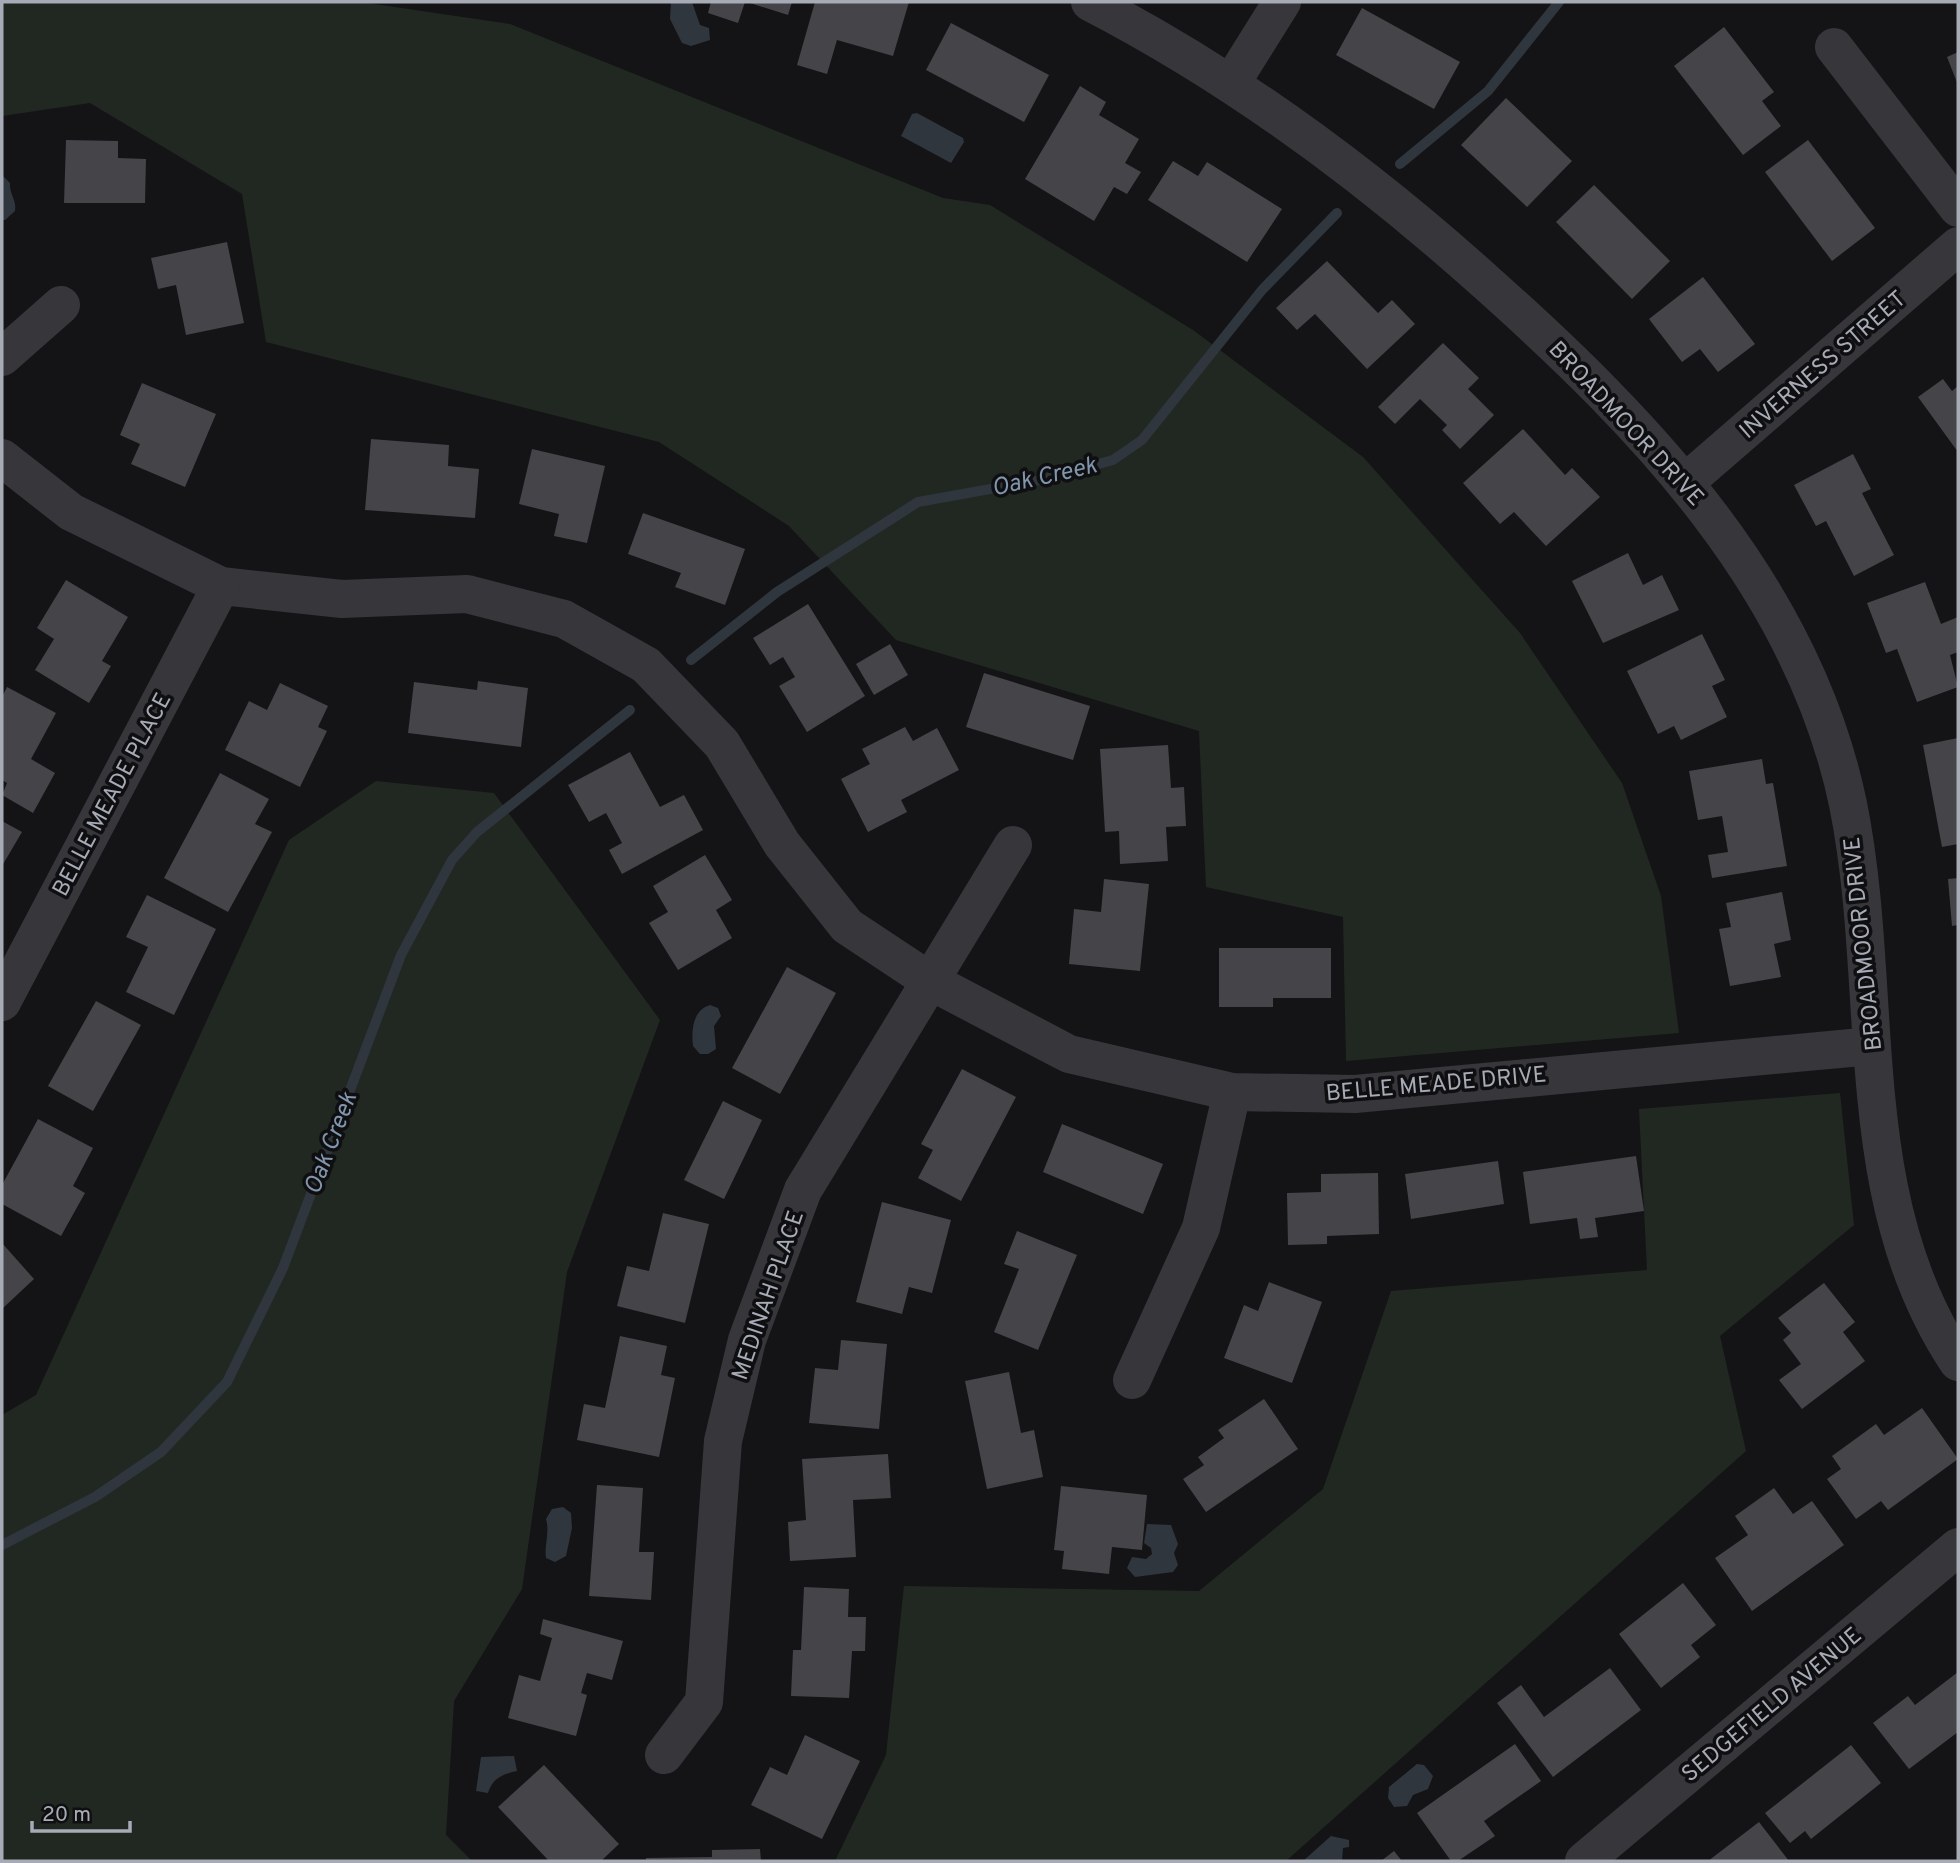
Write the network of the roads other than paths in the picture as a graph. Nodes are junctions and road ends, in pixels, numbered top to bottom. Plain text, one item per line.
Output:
1 (1090, 2) edge
2 (1282, 2) edge
3 (1834, 47) dead end
4 (1232, 82) junction
5 (1958, 208) edge
6 (1958, 246) edge
7 (61, 305) dead end
8 (2, 357) edge
9 (2, 458) edge
10 (1687, 481) junction
11 (221, 586) junction
12 (1013, 845) dead end
13 (930, 981) junction
14 (2, 1002) edge
15 (1872, 1046) junction
16 (1232, 1092) junction
17 (1958, 1362) edge
18 (1132, 1380) dead end
19 (1958, 1547) edge
20 (664, 1755) dead end
21 (1584, 1861) edge

1 - 4 street, BROADMOOR DRIVE
2 - 4 street
3 - 5 street
4 - 10 street, BROADMOOR DRIVE
6 - 10 street, INVERNESS STREET
7 - 8 street
9 - 11 street, BELLE MEADE DRIVE
10 - 15 street, BROADMOOR DRIVE
11 - 13 street, BELLE MEADE DRIVE
11 - 14 street, BELLE MEADE PLACE
12 - 13 street, MEDINAH PLACE
13 - 16 street, BELLE MEADE DRIVE
13 - 20 street, MEDINAH PLACE
15 - 16 street, BELLE MEADE DRIVE
15 - 17 street, BROADMOOR DRIVE
16 - 18 street
19 - 21 street, SEDGEFIELD AVENUE

